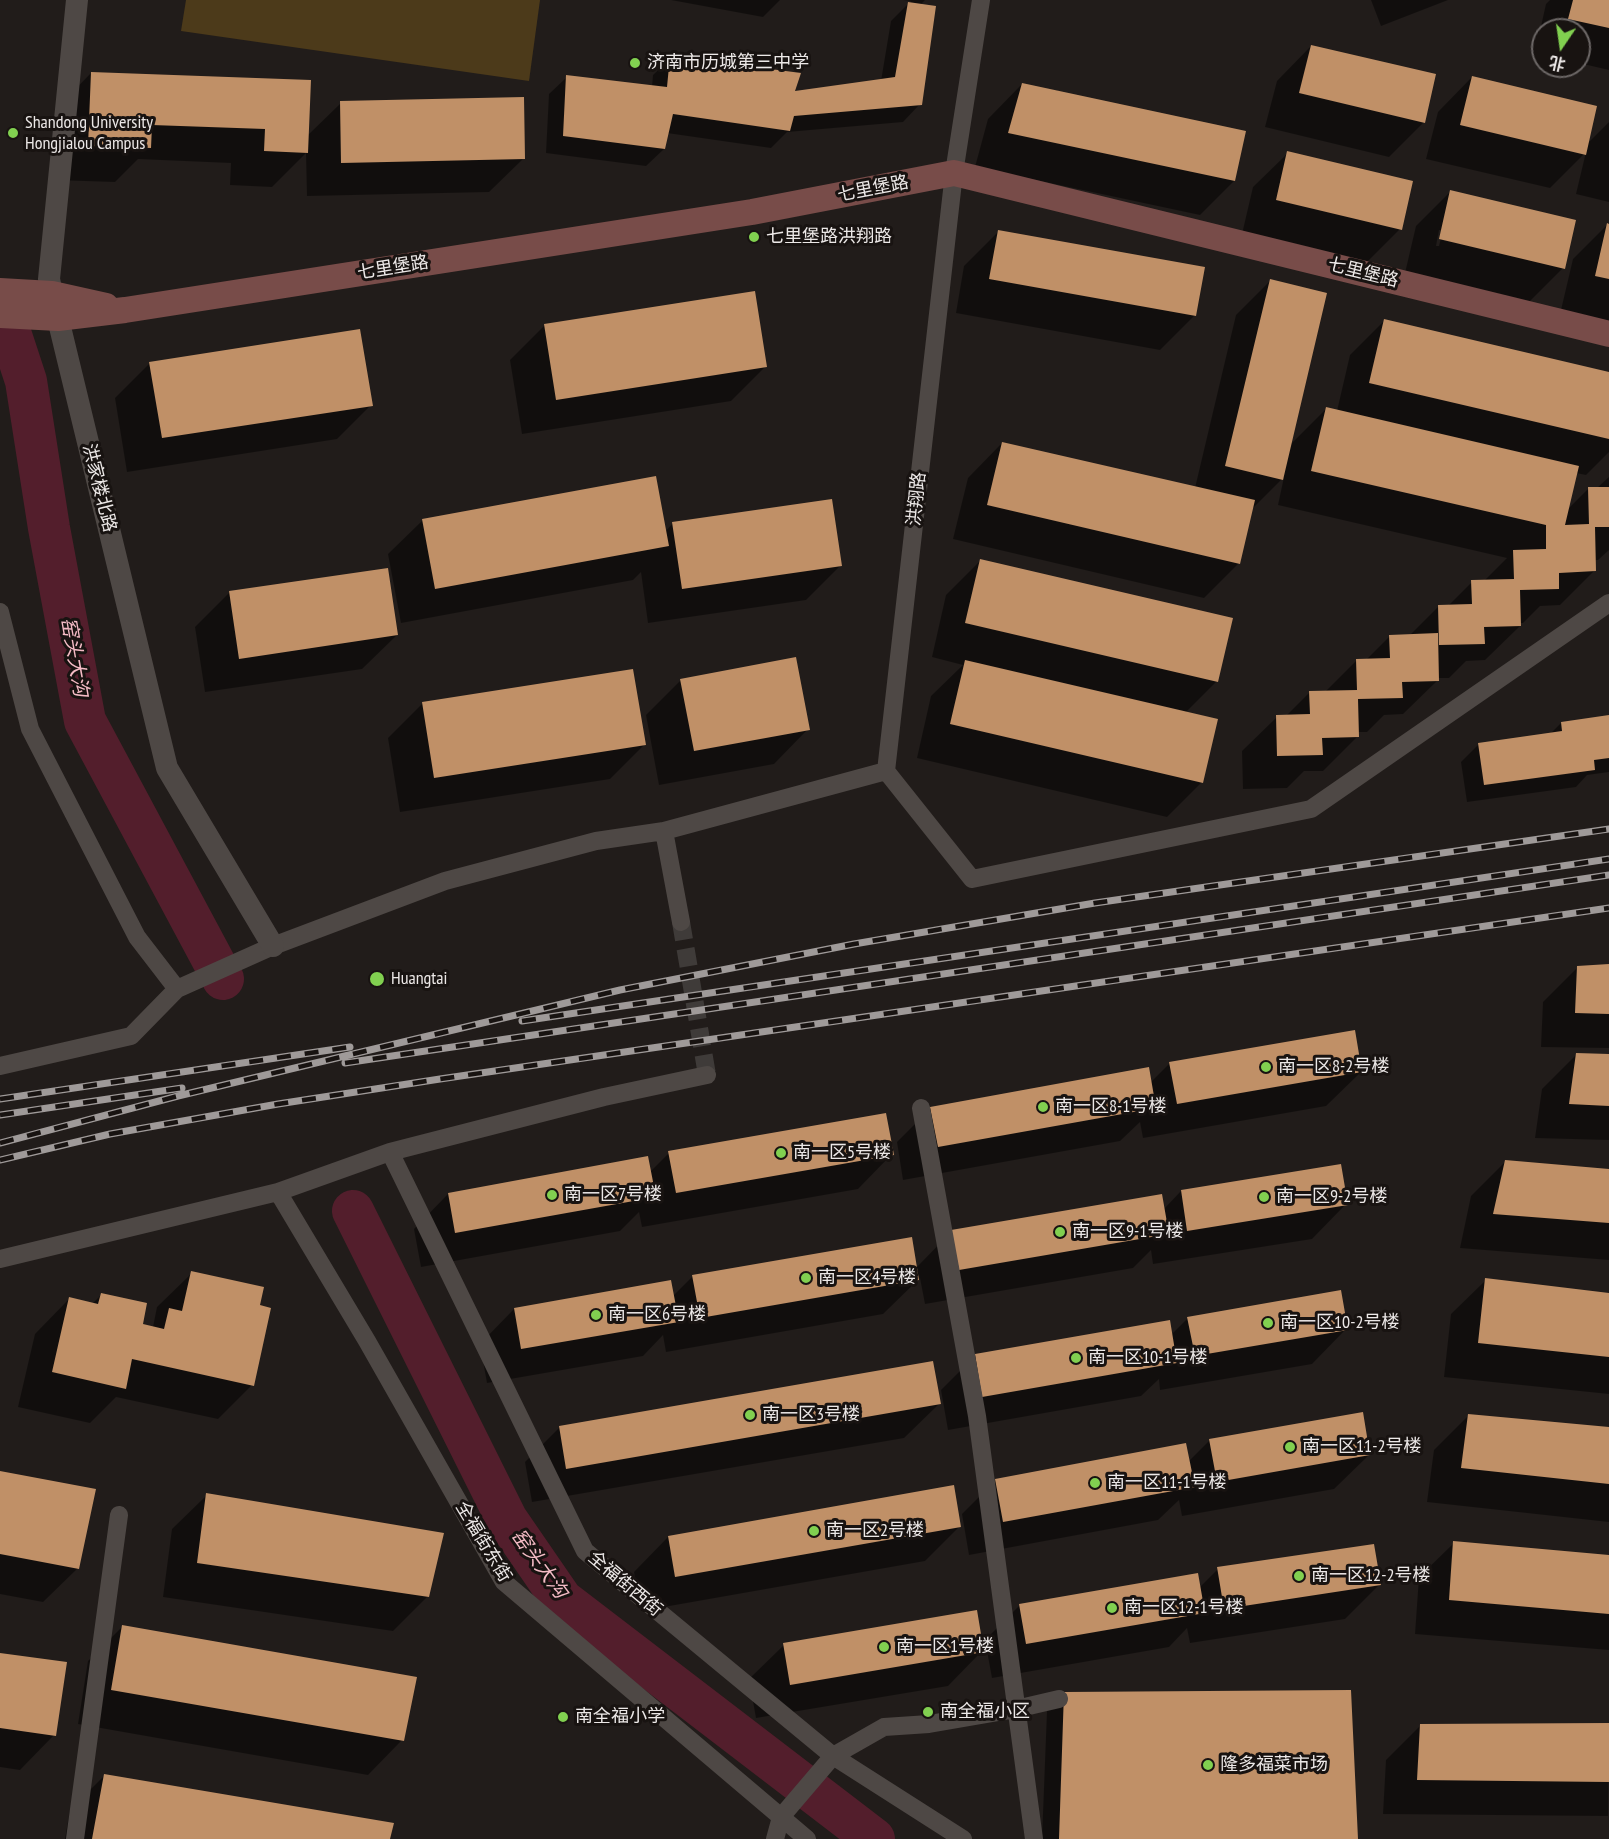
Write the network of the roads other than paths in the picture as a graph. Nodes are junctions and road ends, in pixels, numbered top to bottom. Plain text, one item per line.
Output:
1 (77, 0) edge
2 (981, 0) edge
3 (954, 173) junction
4 (0, 291) edge
5 (55, 306) junction
6 (0, 315) edge
7 (1609, 333) edge
8 (1609, 603) edge
9 (0, 612) edge
10 (886, 771) junction
11 (664, 831) junction
12 (681, 922) tunnel mouth
13 (273, 946) junction
14 (177, 990) junction
15 (0, 1066) edge
16 (707, 1075) dead end
17 (921, 1108) dead end
18 (390, 1152) junction
19 (278, 1192) junction
20 (0, 1259) edge
21 (120, 1515) dead end
22 (1059, 1699) dead end
23 (1016, 1709) junction
24 (832, 1756) junction
25 (781, 1817) junction
26 (75, 1839) edge
27 (775, 1839) edge
28 (807, 1839) edge
29 (963, 1839) edge
30 (1034, 1839) edge

1 - 5 street, 洪家楼北路
2 - 3 street, 洪翔路
3 - 5 main road, 七里堡路
3 - 7 main road, 七里堡路
3 - 10 street, 洪翔路
4 - 5 main road, 七里堡路
5 - 6 main road, 七里堡路
5 - 13 street, 洪家楼北路
8 - 10 street
9 - 14 street
10 - 11 street
11 - 12 street
11 - 13 street
13 - 14 street
14 - 15 street
16 - 18 street
17 - 23 street
18 - 19 street
18 - 24 street, 全福街西街
19 - 20 street
19 - 25 street, 全福街东街
21 - 26 street
22 - 23 street
23 - 24 street
23 - 30 street
24 - 25 street
24 - 29 street, 全福街西街
25 - 27 street
25 - 28 street, 全福街东街

